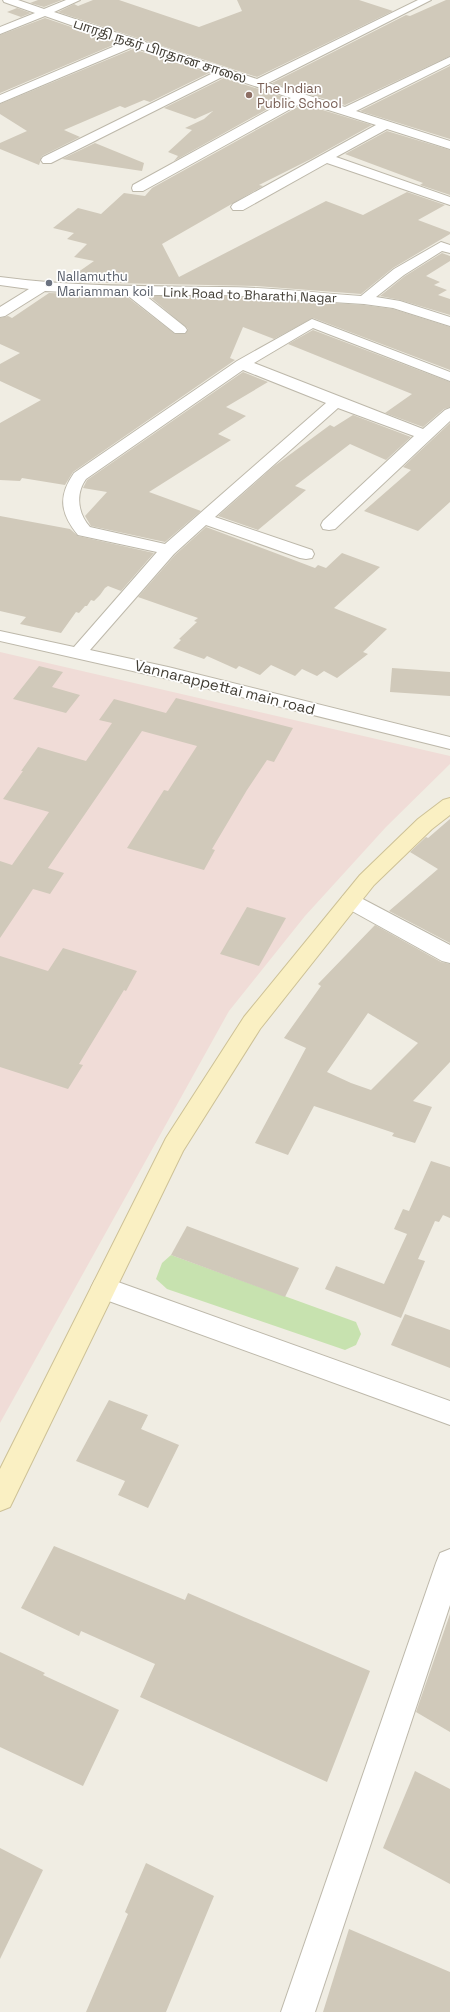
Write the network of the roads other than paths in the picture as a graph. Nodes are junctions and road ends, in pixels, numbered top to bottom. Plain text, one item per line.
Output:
1 (8, 0) edge
2 (75, 0) edge
3 (426, 0) edge
4 (45, 13) junction
5 (0, 31) edge
6 (132, 43) junction
7 (450, 60) edge
8 (223, 72) junction
9 (259, 84) junction
10 (302, 97) junction
11 (0, 99) edge
12 (347, 112) junction
13 (388, 124) junction
14 (444, 131) dead end
15 (432, 138) junction
16 (450, 145) edge
17 (326, 158) junction
18 (47, 160) dead end
19 (138, 188) dead end
20 (450, 201) edge
21 (238, 207) dead end
22 (450, 249) edge
23 (0, 281) edge
24 (42, 287) junction
25 (131, 291) junction
26 (364, 300) junction
27 (0, 313) edge
28 (450, 322) edge
29 (180, 330) dead end
30 (242, 364) junction
31 (450, 377) edge
32 (336, 402) junction
33 (450, 413) edge
34 (425, 435) junction
35 (202, 519) junction
36 (329, 525) dead end
37 (168, 550) junction
38 (306, 554) dead end
39 (0, 636) edge
40 (78, 653) junction
41 (450, 743) edge
42 (450, 805) edge
43 (350, 901) junction
44 (450, 955) edge
45 (104, 1288) junction
46 (450, 1413) edge
47 (0, 1498) edge
48 (450, 1563) edge
49 (298, 2012) edge

1 - 4 street, பாரதி நகர் பிரதான சாலை
2 - 4 street
3 - 9 street
4 - 5 street
4 - 6 street, பாரதி நகர் பிரதான சாலை
6 - 8 street, பாரதி நகர் பிரதான சாலை
6 - 11 street
7 - 12 street
8 - 9 street, பாரதி நகர் பிரதான சாலை
8 - 18 street
9 - 10 street, பாரதி நகர் பிரதான சாலை
10 - 12 street, பாரதி நகர் பிரதான சாலை
10 - 19 street
12 - 13 street, பாரதி நகர் பிரதான சாலை
13 - 15 street, பாரதி நகர் பிரதான சாலை
13 - 17 street
14 - 15 street
15 - 16 street, பாரதி நகர் பிரதான சாலை
17 - 20 street
17 - 21 street
22 - 26 street
23 - 24 street, Link Road to Bharathi Nagar
24 - 25 street, Link Road to Bharathi Nagar
24 - 27 street
25 - 26 street, Link Road to Bharathi Nagar
25 - 29 street
26 - 28 street, Link Road to Bharathi Nagar
30 - 31 street
30 - 32 street
30 - 37 street
32 - 34 street
32 - 35 street
33 - 34 street
34 - 36 street
35 - 37 street
35 - 38 street
37 - 40 street
39 - 40 street, Vannarappettai main road
40 - 41 street, Vannarappettai main road
42 - 43 main road
43 - 44 street
43 - 45 main road
45 - 46 street
45 - 47 main road
48 - 49 street

